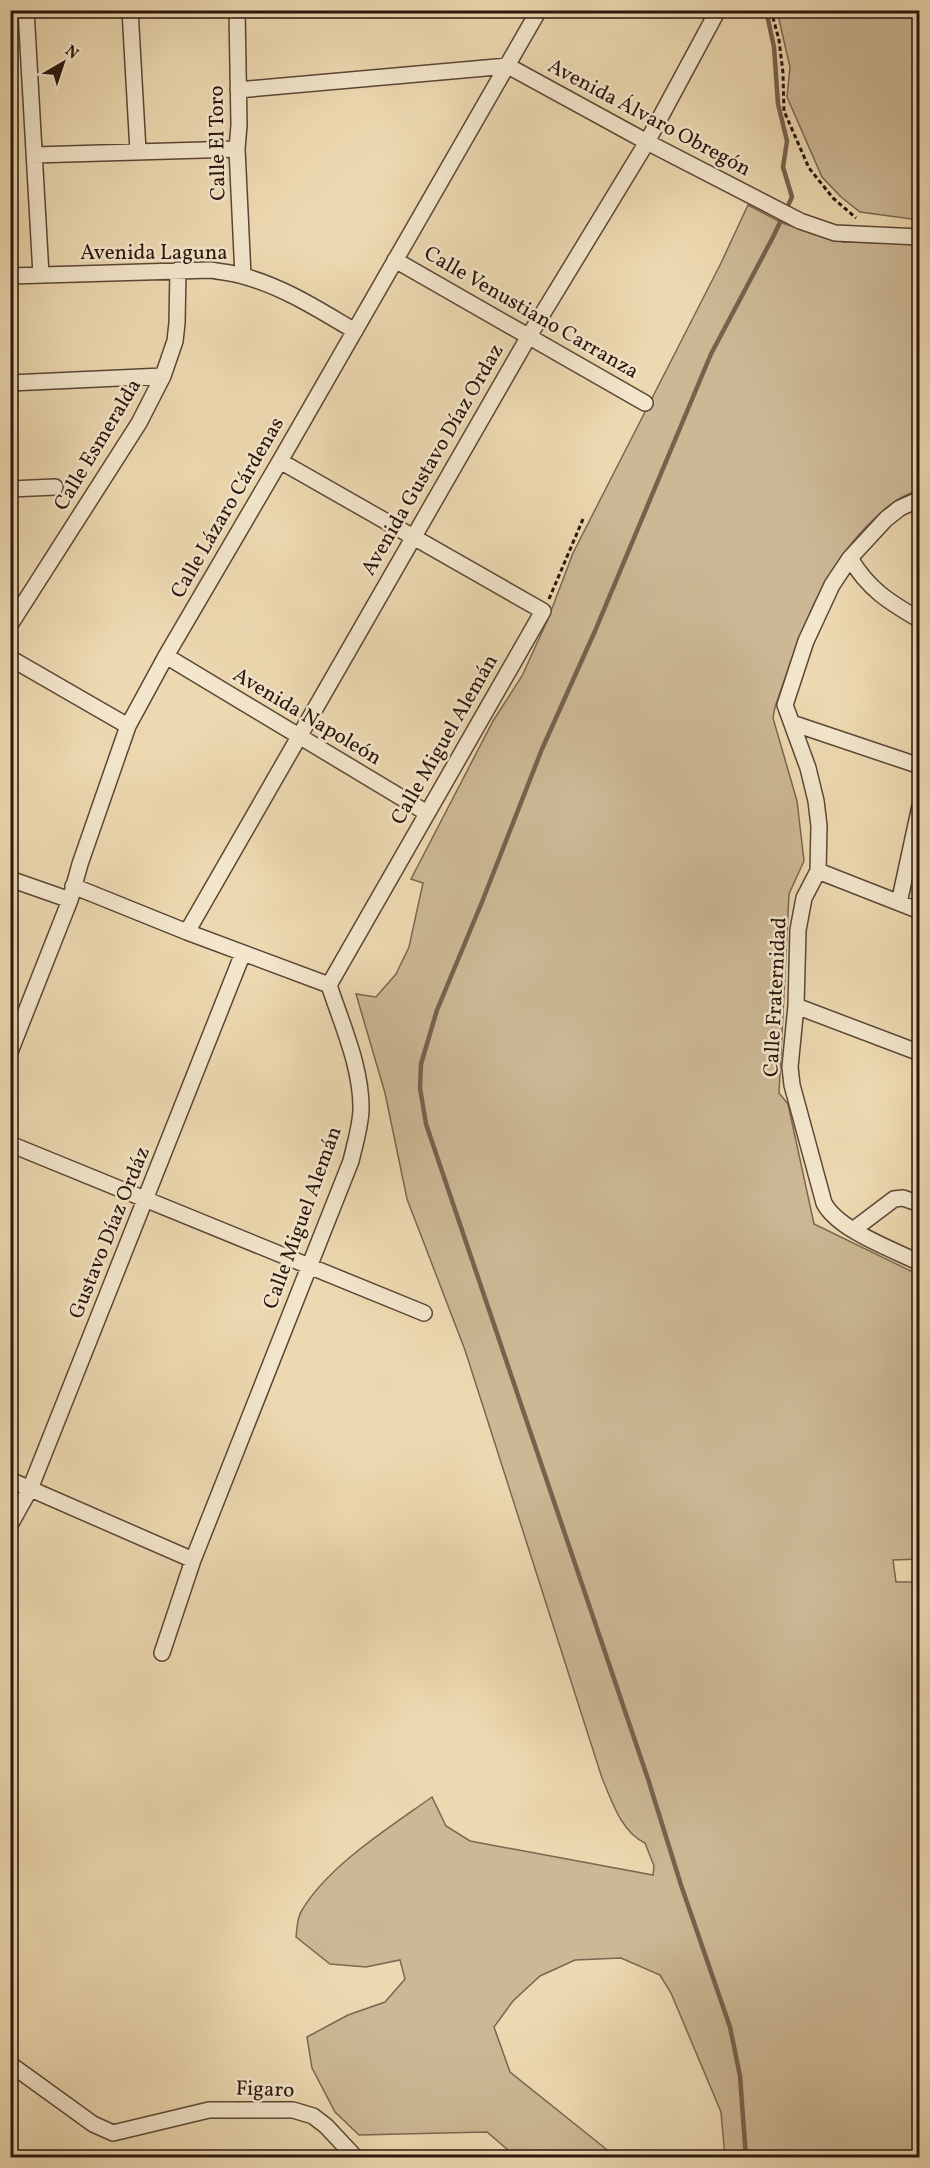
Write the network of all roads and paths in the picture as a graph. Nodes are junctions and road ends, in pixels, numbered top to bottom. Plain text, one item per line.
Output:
1 (26, 10) edge
2 (130, 10) edge
3 (237, 10) edge
4 (539, 10) edge
5 (718, 10) edge
6 (771, 10) edge
7 (508, 66) junction
8 (238, 90) junction
9 (647, 142) junction
10 (237, 148) junction
11 (138, 151) junction
12 (34, 155) junction
13 (875, 235) junction
14 (920, 237) edge
15 (395, 260) junction
16 (178, 270) junction
17 (41, 275) junction
18 (10, 276) edge
19 (243, 276) junction
20 (355, 331) junction
21 (529, 336) junction
22 (163, 376) junction
23 (10, 383) edge
24 (645, 403) dead end
25 (280, 461) junction
26 (55, 487) dead end
27 (10, 489) edge
28 (920, 499) edge
29 (583, 519) dead end
30 (413, 537) junction
31 (850, 558) junction
32 (543, 611) junction
33 (920, 620) edge
34 (10, 625) edge
35 (166, 656) junction
36 (10, 658) edge
37 (792, 723) junction
38 (128, 726) junction
39 (299, 736) junction
40 (920, 766) edge
41 (920, 806) edge
42 (428, 813) junction
43 (818, 871) junction
44 (10, 879) edge
45 (72, 893) junction
46 (899, 903) junction
47 (920, 911) edge
48 (187, 932) junction
49 (243, 953) junction
50 (329, 985) junction
51 (796, 1006) junction
52 (10, 1052) edge
53 (920, 1053) edge
54 (10, 1144) edge
55 (146, 1199) junction
56 (920, 1204) edge
57 (853, 1230) junction
58 (920, 1263) edge
59 (309, 1266) junction
60 (424, 1313) dead end
61 (10, 1480) edge
62 (30, 1489) junction
63 (10, 1525) edge
64 (193, 1560) junction
65 (162, 1653) dead end
66 (10, 2064) edge
67 (356, 2157) edge

1 - 12 street
2 - 11 street
3 - 8 street, Calle El Toro
4 - 7 street, Calle Lázaro Cárdenas
5 - 9 street, Avenida Gustavo Díaz Ordaz
6 - 13 path
7 - 8 street
7 - 9 street, Avenida Álvaro Obregón
7 - 15 street, Calle Lázaro Cárdenas
8 - 10 street, Calle El Toro
9 - 13 street, Avenida Álvaro Obregón
9 - 21 street, Avenida Gustavo Díaz Ordaz
10 - 11 street
10 - 19 street, Calle El Toro
11 - 12 street
12 - 17 street
13 - 14 street, Avenida Álvaro Obregón
15 - 20 street, Calle Lázaro Cárdenas
15 - 21 street, Calle Venustiano Carranza
16 - 17 street, Avenida Laguna
16 - 19 street, Avenida Laguna
16 - 22 street, Calle Esmeralda
17 - 18 street, Avenida Laguna
19 - 20 street, Avenida Laguna
20 - 25 street, Calle Lázaro Cárdenas
21 - 24 street, Calle Venustiano Carranza
21 - 30 street, Avenida Gustavo Díaz Ordaz
22 - 23 street
22 - 34 street, Calle Esmeralda
25 - 30 street
25 - 35 street, Calle Lázaro Cárdenas
26 - 27 street
28 - 31 street, Calle Fraternidad
29 - 32 path
30 - 32 street
30 - 39 street, Avenida Gustavo Díaz Ordaz
31 - 33 street
31 - 37 street, Calle Fraternidad
32 - 42 street, Calle Miguel Alemán
35 - 38 street, Calle Lázaro Cárdenas
35 - 39 street, Avenida Napoleón
36 - 38 street
37 - 40 street
37 - 43 street, Calle Fraternidad
38 - 45 street, Calle Lázaro Cárdenas
39 - 42 street, Avenida Napoleón
39 - 48 street, Avenida Gustavo Díaz Ordaz
41 - 46 street
42 - 50 street, Calle Miguel Alemán
43 - 46 street
43 - 51 street, Calle Fraternidad
44 - 45 street
45 - 48 street
45 - 52 street, Calle Lázaro Cárdenas
46 - 47 street
48 - 49 street
49 - 50 street
49 - 55 street, Gustavo Díaz Ordáz
50 - 59 street, Calle Miguel Alemán
51 - 53 street
51 - 57 street, Calle Fraternidad
54 - 55 street
55 - 59 street
55 - 62 street, Gustavo Díaz Ordáz
56 - 57 street
57 - 58 street, Calle Fraternidad
59 - 60 street
59 - 64 street, Calle Miguel Alemán
61 - 62 street
62 - 63 street, Gustavo Díaz Ordáz
62 - 64 street
64 - 65 street, Calle Miguel Alemán
66 - 67 street, Figaro

